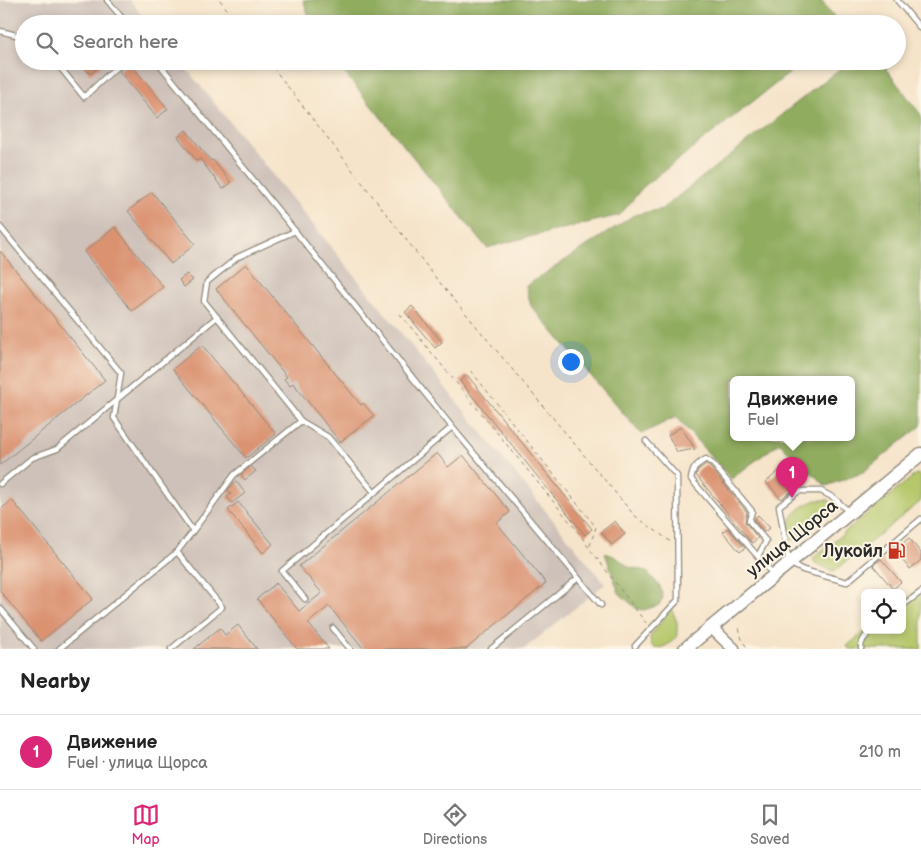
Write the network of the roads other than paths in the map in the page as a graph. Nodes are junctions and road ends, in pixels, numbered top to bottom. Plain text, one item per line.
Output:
1 (107, 0) edge
2 (896, 0) edge
3 (120, 15) edge
4 (921, 29) edge
5 (0, 32) edge
6 (15, 35) edge
7 (62, 70) edge
8 (113, 70) edge
9 (164, 70) edge
10 (0, 227) edge
11 (295, 231) junction
12 (217, 317) junction
13 (117, 400) junction
14 (301, 421) junction
15 (452, 427) junction
16 (646, 441) dead end
17 (921, 454) edge
18 (0, 484) edge
19 (374, 492) junction
20 (850, 513) junction
21 (921, 518) edge
22 (193, 531) junction
23 (177, 552) junction
24 (758, 556) junction
25 (789, 564) junction
26 (774, 575) junction
27 (578, 578) junction
28 (919, 593) edge
29 (305, 599) dead end
30 (921, 599) edge
31 (906, 603) edge
32 (601, 605) dead end
33 (0, 608) edge
34 (712, 627) junction
35 (332, 628) dead end
36 (867, 634) edge
37 (635, 646) dead end
38 (34, 649) edge
39 (59, 649) edge
40 (171, 649) edge
41 (350, 649) edge
42 (491, 649) edge
43 (685, 649) edge
44 (734, 649) edge
45 (861, 649) edge

1 - 3 lane
2 - 4 lane
5 - 6 lane
7 - 8 lane
9 - 11 lane
10 - 13 lane
11 - 12 lane
11 - 15 lane
12 - 13 lane
12 - 14 lane
13 - 18 lane
13 - 22 lane
14 - 19 lane
14 - 22 lane
15 - 19 lane
15 - 27 lane
16 - 37 lane
17 - 20 main road, улица Щорса
19 - 29 lane
20 - 25 main road, улица Щорса
20 - 25 lane
21 - 25 lane
22 - 23 lane
23 - 39 lane
23 - 40 lane
24 - 24 lane
24 - 26 lane
25 - 26 main road, улица Щорса
26 - 34 main road, улица Щорса
27 - 32 lane
27 - 42 lane
28 - 30 lane
28 - 31 lane
33 - 38 lane
34 - 43 main road, улица Щорса
34 - 44 main road
35 - 41 lane
36 - 45 lane

